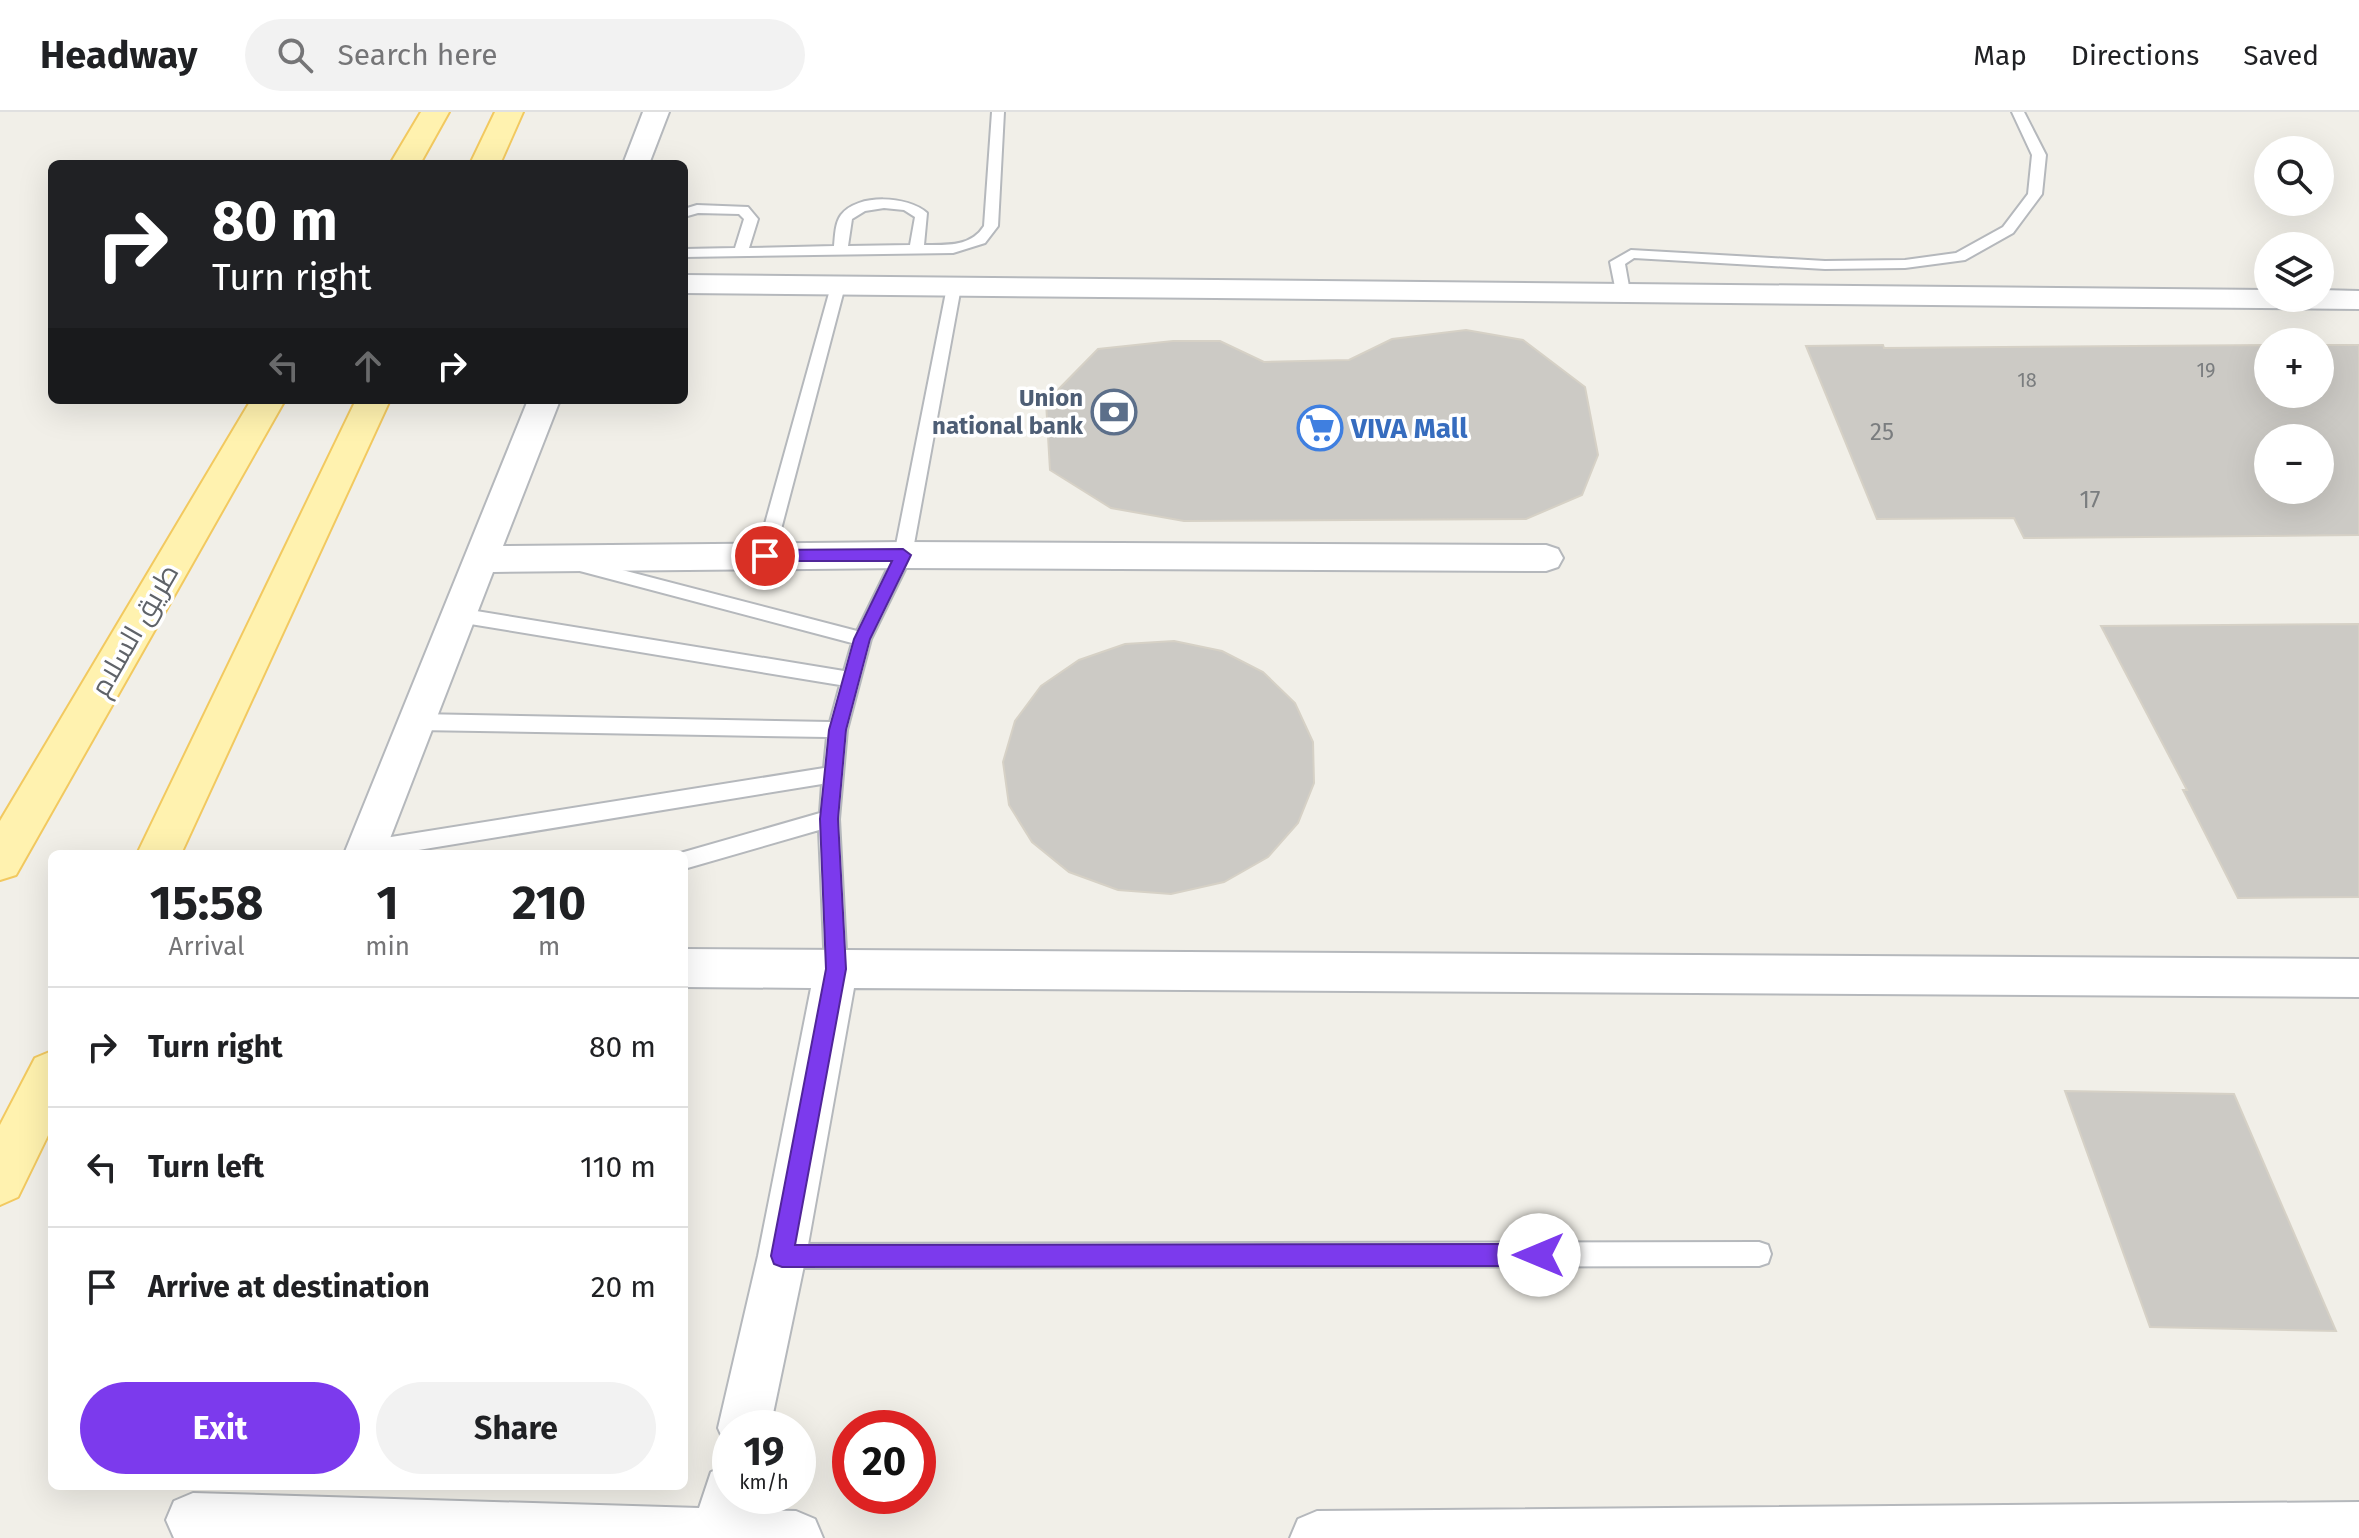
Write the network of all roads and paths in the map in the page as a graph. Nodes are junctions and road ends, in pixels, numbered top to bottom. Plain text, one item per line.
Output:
1 (435, 112) edge
2 (509, 112) edge
3 (656, 112) edge
4 (998, 112) edge
5 (2018, 112) edge
6 (407, 160) edge
7 (487, 160) edge
8 (638, 160) edge
9 (688, 212) edge
10 (916, 249) junction
11 (841, 250) junction
12 (741, 251) junction
13 (688, 253) edge
14 (688, 284) edge
15 (838, 286) junction
16 (954, 287) junction
17 (1623, 292) junction
18 (2359, 300) edge
19 (266, 404) edge
20 (371, 404) edge
21 (542, 404) edge
22 (903, 555) junction
23 (765, 556) junction
24 (552, 558) junction
25 (1546, 558) dead end
26 (481, 559) junction
27 (458, 615) junction
28 (862, 639) junction
29 (849, 679) junction
30 (417, 722) junction
31 (837, 730) junction
32 (831, 775) junction
33 (829, 819) junction
34 (161, 850) edge
35 (366, 850) edge
36 (377, 850) edge
37 (688, 859) edge
38 (0, 861) edge
39 (688, 968) edge
40 (836, 969) junction
41 (2359, 978) edge
42 (48, 1082) edge
43 (0, 1179) edge
44 (1759, 1254) dead end
45 (782, 1256) junction
46 (748, 1410) edge
47 (712, 1513) edge
48 (728, 1514) edge
49 (193, 1520) dead end
50 (2359, 1529) edge
51 (1909, 1535) edge
52 (1524, 1537) edge
53 (796, 1538) edge
54 (1317, 1538) edge

1 - 6 main road
2 - 7 main road
3 - 8 street
4 - 10 lane
5 - 17 lane
9 - 12 lane
10 - 11 lane
10 - 11 lane
11 - 12 lane
12 - 13 lane
14 - 15 street
15 - 16 street
15 - 23 lane
16 - 17 street
16 - 22 lane
17 - 18 street
19 - 38 main road, طريق السلام
20 - 34 main road
21 - 26 street
22 - 23 street
22 - 25 street
22 - 28 lane
23 - 24 street
24 - 26 street
24 - 28 lane
26 - 27 street
27 - 29 lane
27 - 30 street
28 - 29 lane
29 - 31 lane
30 - 31 lane
30 - 35 street
31 - 32 lane
32 - 33 lane
32 - 36 lane
33 - 37 lane
33 - 40 lane
39 - 40 street
40 - 41 street
40 - 45 street
42 - 43 main road
44 - 45 lane
45 - 46 street
47 - 49 street
48 - 53 street
50 - 51 street
51 - 52 street
52 - 54 street

